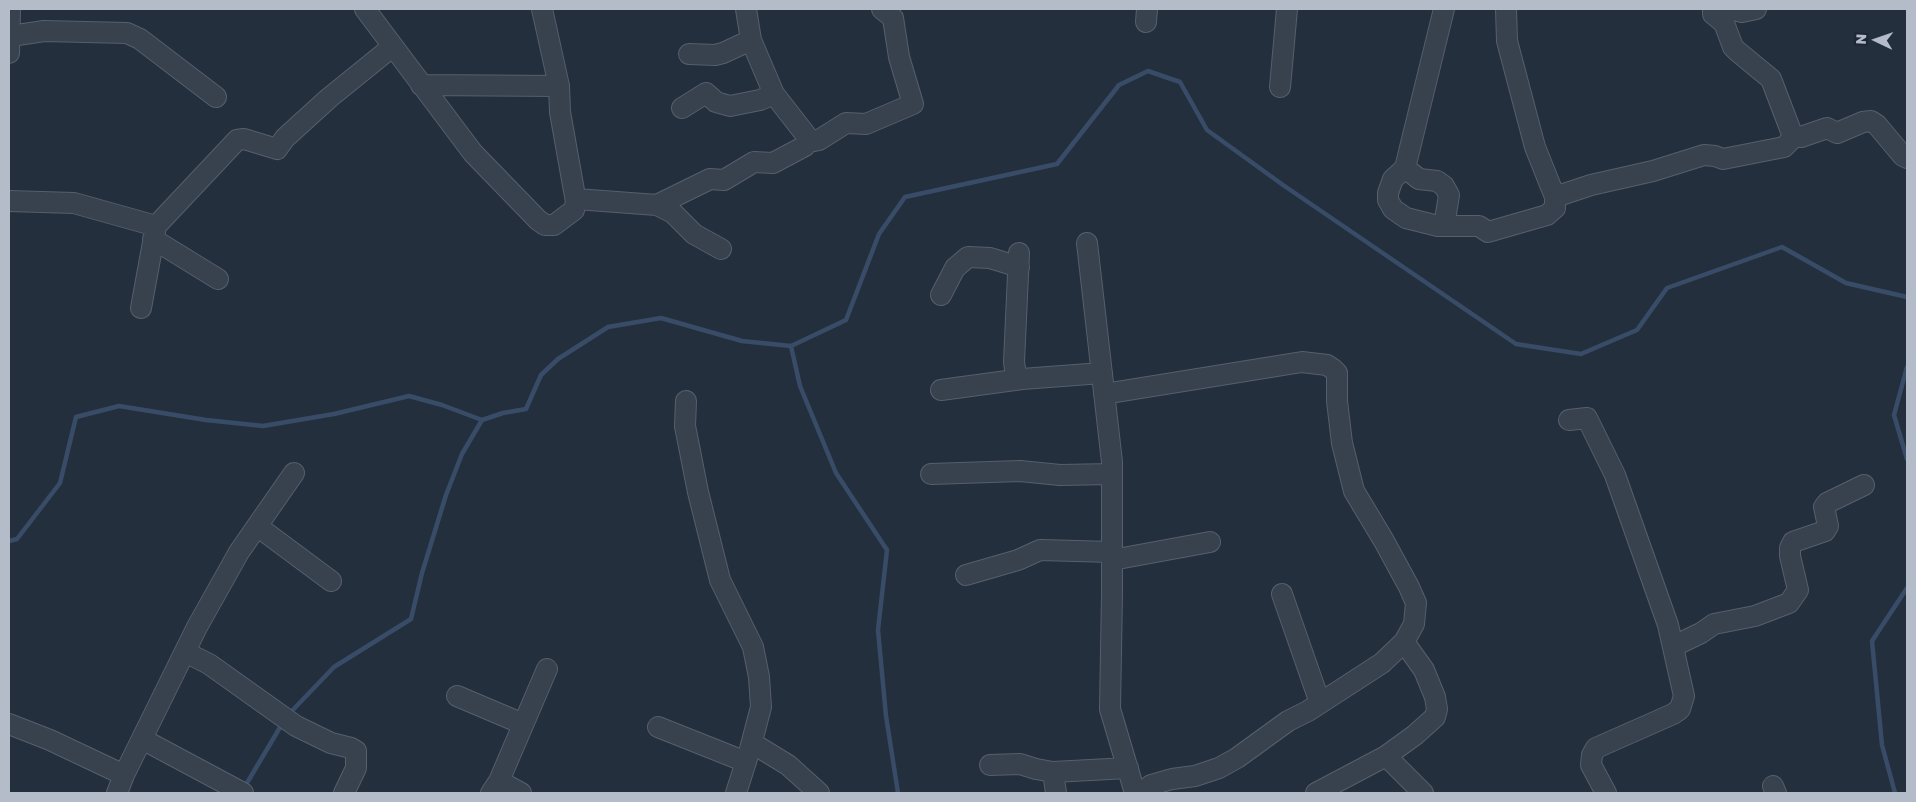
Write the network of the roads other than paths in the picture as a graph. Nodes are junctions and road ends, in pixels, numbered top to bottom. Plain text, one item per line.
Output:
1 (10, 9) edge
2 (366, 9) edge
3 (542, 9) edge
4 (746, 9) edge
5 (882, 9) edge
6 (1287, 9) edge
7 (1444, 9) edge
8 (1506, 9) edge
9 (1713, 9) edge
10 (1730, 9) edge
11 (1756, 9) edge
12 (751, 40) junction
13 (10, 45) edge
14 (392, 46) junction
15 (689, 54) dead end
16 (422, 85) junction
17 (558, 86) junction
18 (1280, 87) dead end
19 (774, 94) junction
20 (216, 97) dead end
21 (682, 108) dead end
22 (1795, 136) junction
23 (809, 139) junction
24 (1907, 158) edge
25 (1405, 168) junction
26 (1555, 197) junction
27 (576, 199) junction
28 (9, 201) edge
29 (657, 205) junction
30 (1438, 226) junction
31 (155, 233) junction
32 (1087, 243) dead end
33 (721, 249) dead end
34 (218, 279) dead end
35 (941, 295) dead end
36 (141, 308) dead end
37 (1102, 372) junction
38 (1022, 379) junction
39 (941, 390) dead end
40 (1104, 394) junction
41 (686, 401) dead end
42 (1569, 420) dead end
43 (294, 473) dead end
44 (931, 474) dead end
45 (1112, 474) junction
46 (1864, 485) dead end
47 (257, 526) junction
48 (1210, 542) dead end
49 (1112, 556) junction
50 (966, 575) dead end
51 (331, 581) dead end
52 (1282, 594) dead end
53 (1404, 642) junction
54 (1674, 646) junction
55 (185, 652) junction
56 (547, 669) dead end
57 (457, 696) dead end
58 (1320, 704) junction
59 (9, 724) edge
60 (524, 724) junction
61 (658, 727) dead end
62 (142, 739) junction
63 (749, 752) junction
64 (1386, 756) junction
65 (990, 765) dead end
66 (1128, 768) junction
67 (1053, 772) junction
68 (120, 784) edge
69 (495, 787) edge
70 (243, 793) edge
71 (344, 793) edge
72 (522, 793) edge
73 (736, 793) edge
74 (819, 793) edge
75 (1056, 793) edge
76 (1135, 793) edge
77 (1141, 793) edge
78 (1316, 793) edge
79 (1423, 793) edge
80 (1606, 793) edge

1 - 13 street
2 - 14 street
3 - 17 street
4 - 12 street
5 - 23 street
6 - 18 street
7 - 25 street
8 - 26 street
9 - 22 street
10 - 11 street
12 - 15 street
12 - 19 street
13 - 20 street
14 - 16 street
14 - 31 street
16 - 17 street
16 - 27 street
17 - 27 street
19 - 21 street
19 - 23 street
22 - 24 street
22 - 26 street
23 - 29 street
25 - 30 street
25 - 30 street
26 - 30 street
27 - 29 street
28 - 31 street
29 - 33 street
31 - 34 street
31 - 36 street
32 - 37 street
35 - 38 street
37 - 38 street
37 - 40 street
38 - 39 street
40 - 45 street
40 - 53 street
41 - 63 street
42 - 54 street
43 - 47 street
44 - 45 street
45 - 49 street
46 - 54 street
47 - 51 street
47 - 55 street
48 - 49 street
49 - 50 street
49 - 66 street
52 - 58 street
53 - 58 street
53 - 64 street
54 - 80 street
55 - 62 street
55 - 71 street
56 - 60 street
57 - 60 street
58 - 77 street
59 - 68 street
60 - 69 street
61 - 63 street
62 - 68 street
62 - 70 street
63 - 73 street
63 - 74 street
64 - 78 street
64 - 79 street
65 - 67 street
66 - 67 street
66 - 76 street
67 - 75 street
69 - 72 street

